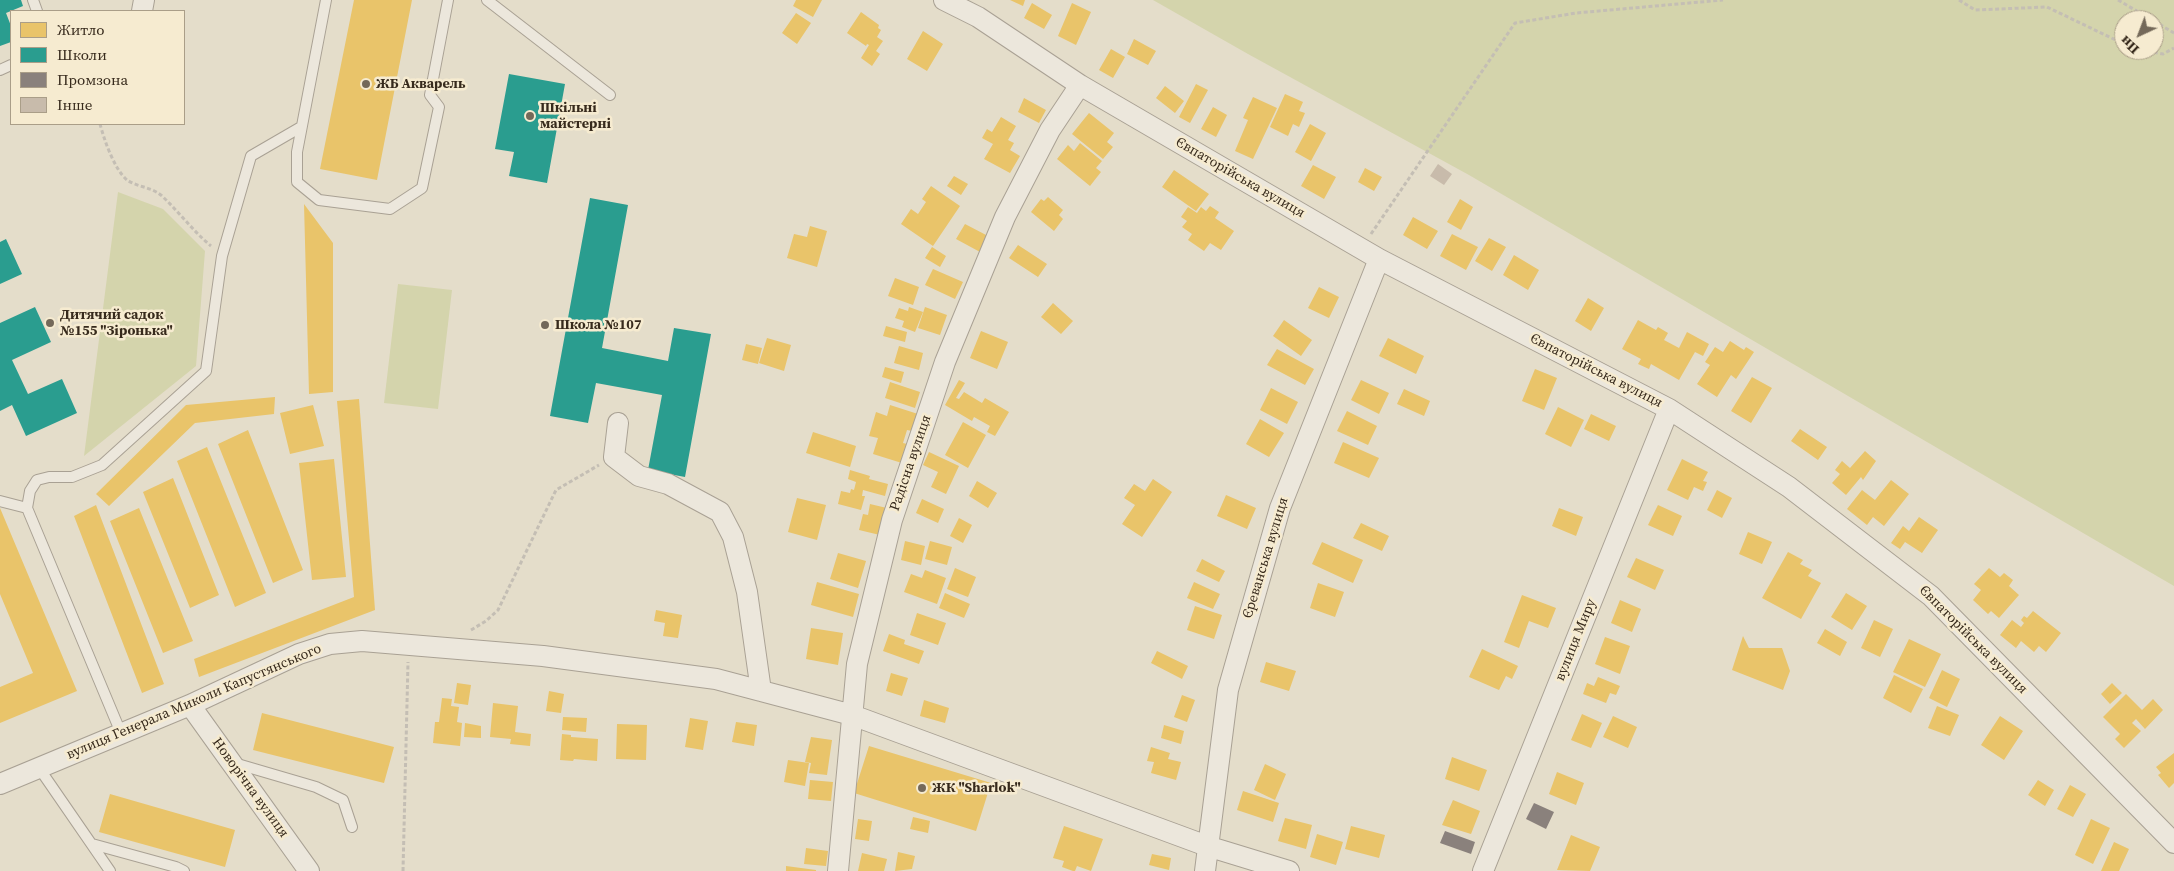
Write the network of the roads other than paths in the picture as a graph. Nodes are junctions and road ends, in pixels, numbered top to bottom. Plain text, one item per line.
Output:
1 (326, 0) edge
2 (448, 0) edge
3 (487, 0) edge
4 (944, 0) edge
5 (1080, 85) junction
6 (610, 94) dead end
7 (301, 127) junction
8 (1379, 259) junction
9 (1669, 409) junction
10 (618, 423) dead end
11 (0, 501) edge
12 (27, 508) junction
13 (761, 691) junction
14 (190, 705) junction
15 (852, 715) junction
16 (120, 733) junction
17 (231, 762) junction
18 (39, 768) junction
19 (0, 784) edge
20 (352, 827) dead end
21 (2174, 843) edge
22 (92, 844) junction
23 (1207, 846) junction
24 (110, 871) edge
25 (184, 871) edge
26 (309, 871) edge
27 (838, 871) edge
28 (1205, 871) edge
29 (1289, 871) edge
30 (1483, 871) edge

1 - 7 lane
2 - 7 lane
3 - 6 lane
4 - 5 street, Євпаторійська вулиця
5 - 8 street, Євпаторійська вулиця
5 - 15 street, Радісна вулиця
7 - 12 lane
8 - 9 street, Євпаторійська вулиця
8 - 23 street, Єреванська вулиця
9 - 21 street, Євпаторійська вулиця
9 - 30 street, вулиця Миру
10 - 13 street
11 - 12 lane
12 - 16 lane
13 - 14 street, вулиця Генерала Миколи Капустянського
13 - 15 street, вулиця Генерала Миколи Капустянського
14 - 16 street, вулиця Генерала Миколи Капустянського
14 - 17 street, Новорічна вулиця
15 - 23 street, вулиця Генерала Миколи Капустянського
15 - 27 street, Радісна вулиця
16 - 18 street, вулиця Генерала Миколи Капустянського
17 - 20 lane
17 - 26 street, Новорічна вулиця
18 - 19 street, вулиця Генерала Миколи Капустянського
18 - 22 lane
22 - 24 lane
22 - 25 lane
23 - 28 street, Єреванська вулиця
23 - 29 street, вулиця Генерала Миколи Капустянського

